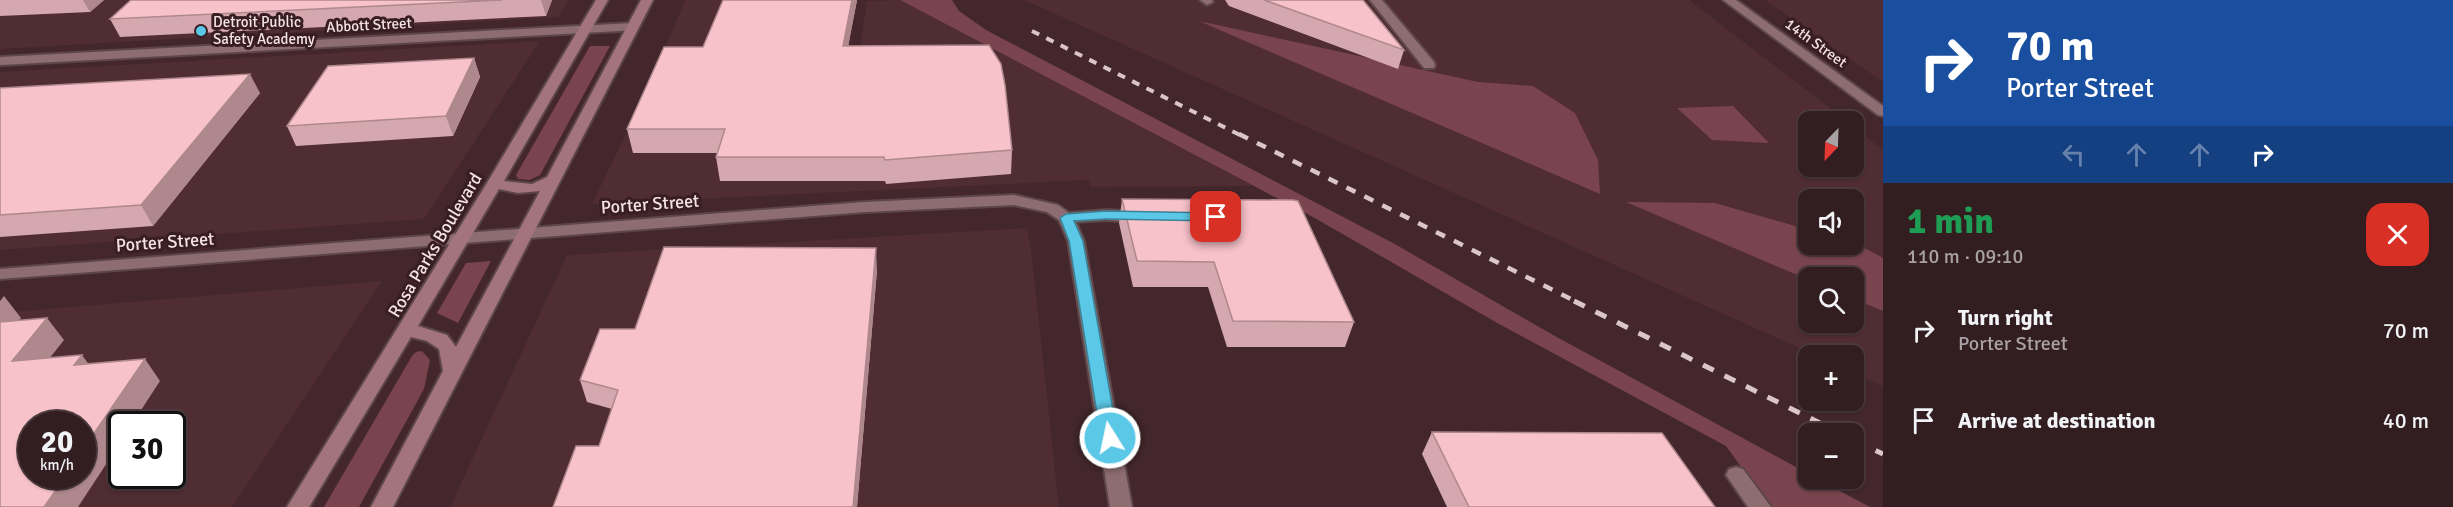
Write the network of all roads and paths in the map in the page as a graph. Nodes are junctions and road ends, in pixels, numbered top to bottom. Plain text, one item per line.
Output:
1 (602, 0) edge
2 (647, 0) edge
3 (1376, 0) edge
4 (1729, 0) edge
5 (633, 27) junction
6 (585, 29) junction
7 (0, 61) edge
8 (1429, 65) dead end
9 (1883, 112) edge
10 (553, 180) junction
11 (495, 183) junction
12 (1157, 217) edge
13 (1066, 218) junction
14 (526, 232) junction
15 (461, 238) junction
16 (0, 274) edge
17 (406, 330) junction
18 (453, 374) junction
19 (1736, 475) dead end
20 (298, 507) edge
21 (382, 507) edge
22 (1121, 507) edge
23 (1760, 507) edge

1 - 6 main road, Rosa Parks Boulevard
2 - 5 main road
3 - 8 street
4 - 9 street, 14th Street
5 - 6 street, Abbott Street
5 - 10 main road
6 - 7 street, Abbott Street
6 - 11 main road, Rosa Parks Boulevard
10 - 11 main road
10 - 14 main road
11 - 15 main road, Rosa Parks Boulevard
12 - 13 street, Porter Street
13 - 14 street, Porter Street
13 - 22 street
14 - 15 street, Porter Street
14 - 18 main road
15 - 16 street, Porter Street
15 - 17 main road, Rosa Parks Boulevard
17 - 18 main road
17 - 20 main road, Rosa Parks Boulevard
18 - 21 main road
19 - 23 street

